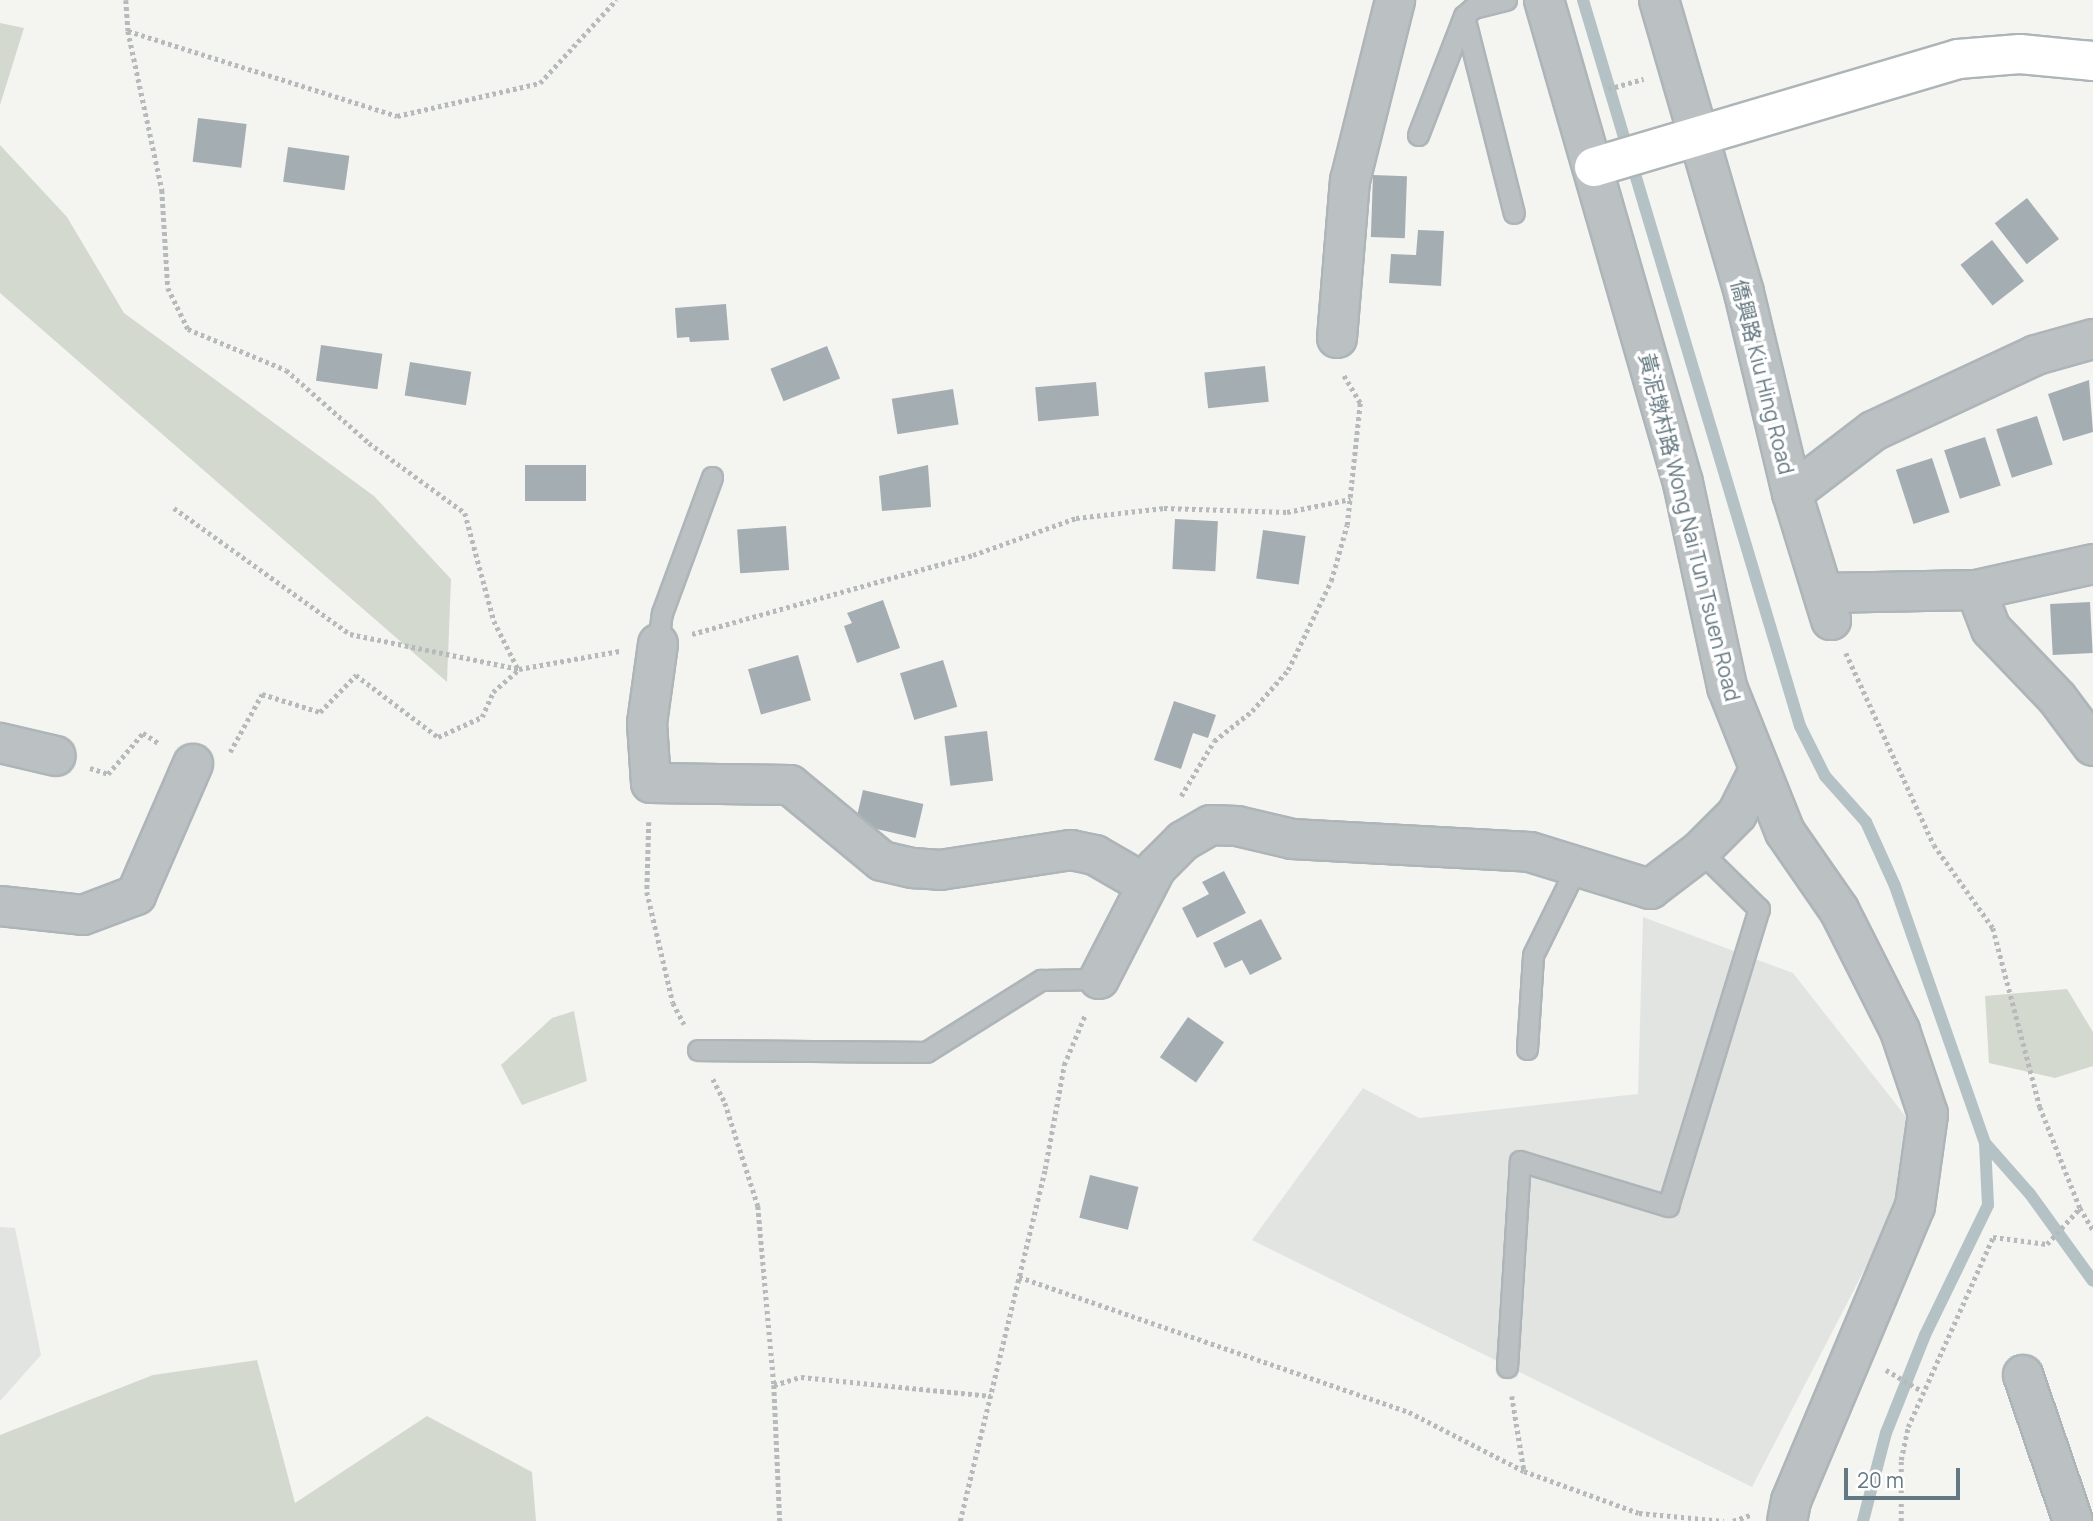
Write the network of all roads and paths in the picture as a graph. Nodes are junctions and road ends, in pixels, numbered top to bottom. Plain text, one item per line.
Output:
1 (126, 0) edge
2 (616, 0) edge
3 (1395, 0) edge
4 (1506, 0) edge
5 (1544, 0) edge
6 (1659, 0) edge
7 (1464, 16) junction
8 (128, 31) junction
9 (2092, 56) edge
10 (1656, 76) dead end
11 (1604, 90) dead end
12 (1696, 134) junction
13 (1418, 135) dead end
14 (1594, 167) junction
15 (1514, 213) dead end
16 (1337, 338) joint
17 (2093, 339) edge
18 (712, 477) dead end
19 (1792, 493) junction
20 (1351, 499) junction
21 (174, 508) dead end
22 (2093, 564) edge
23 (1976, 590) junction
24 (1827, 606) junction
25 (658, 644) junction
26 (519, 669) junction
27 (0, 743) edge
28 (2093, 746) edge
29 (56, 756) joint
30 (193, 764) junction
31 (1759, 770) junction
32 (651, 783) junction
33 (1178, 801) dead end
34 (1700, 851) junction
35 (1577, 866) junction
36 (1145, 884) junction
37 (0, 906) edge
38 (1099, 979) junction
39 (1527, 1049) dead end
40 (698, 1050) junction
41 (2080, 1208) junction
42 (2093, 1230) edge
43 (1019, 1278) junction
44 (1877, 1365) dead end
45 (1507, 1367) joint
46 (2023, 1375) dead end
47 (774, 1385) junction
48 (1920, 1389) junction
49 (991, 1396) junction
50 (1524, 1471) junction
51 (1789, 1511) edge
52 (780, 1521) edge
53 (960, 1521) edge
54 (1724, 1521) edge
55 (1901, 1521) edge
56 (2073, 1521) edge

1 - 8 path
2 - 8 path
3 - 16 street
4 - 7 lane
5 - 14 street, 黃泥墩村路 Wong Nai Tun Tsuen Road
6 - 12 street, 僑興路 Kiu Hing Road
7 - 13 lane
7 - 15 lane
8 - 26 path
9 - 12 street
10 - 11 path
12 - 14 street
12 - 19 street, 僑興路 Kiu Hing Road
14 - 31 street, 黃泥墩村路 Wong Nai Tun Tsuen Road
16 - 20 path
17 - 19 street
18 - 25 lane
19 - 24 street, 僑興路 Kiu Hing Road
20 - 25 path
20 - 33 path
21 - 26 path
22 - 23 street
23 - 24 street
23 - 28 street
24 - 41 path
25 - 26 path
25 - 32 street
26 - 30 path
27 - 29 street
29 - 30 path
30 - 37 street
31 - 34 street
31 - 51 street, 黃泥墩村路 Wong Nai Tun Tsuen Road
32 - 36 street
32 - 40 path
34 - 35 street
34 - 45 lane
35 - 36 street
35 - 39 lane
36 - 38 street
38 - 40 lane
38 - 43 path
40 - 47 path
41 - 42 path
41 - 48 path
43 - 49 path
43 - 50 path
44 - 48 path
45 - 50 path
46 - 56 street
47 - 49 path
47 - 52 path
48 - 55 path
49 - 53 path
50 - 54 path

